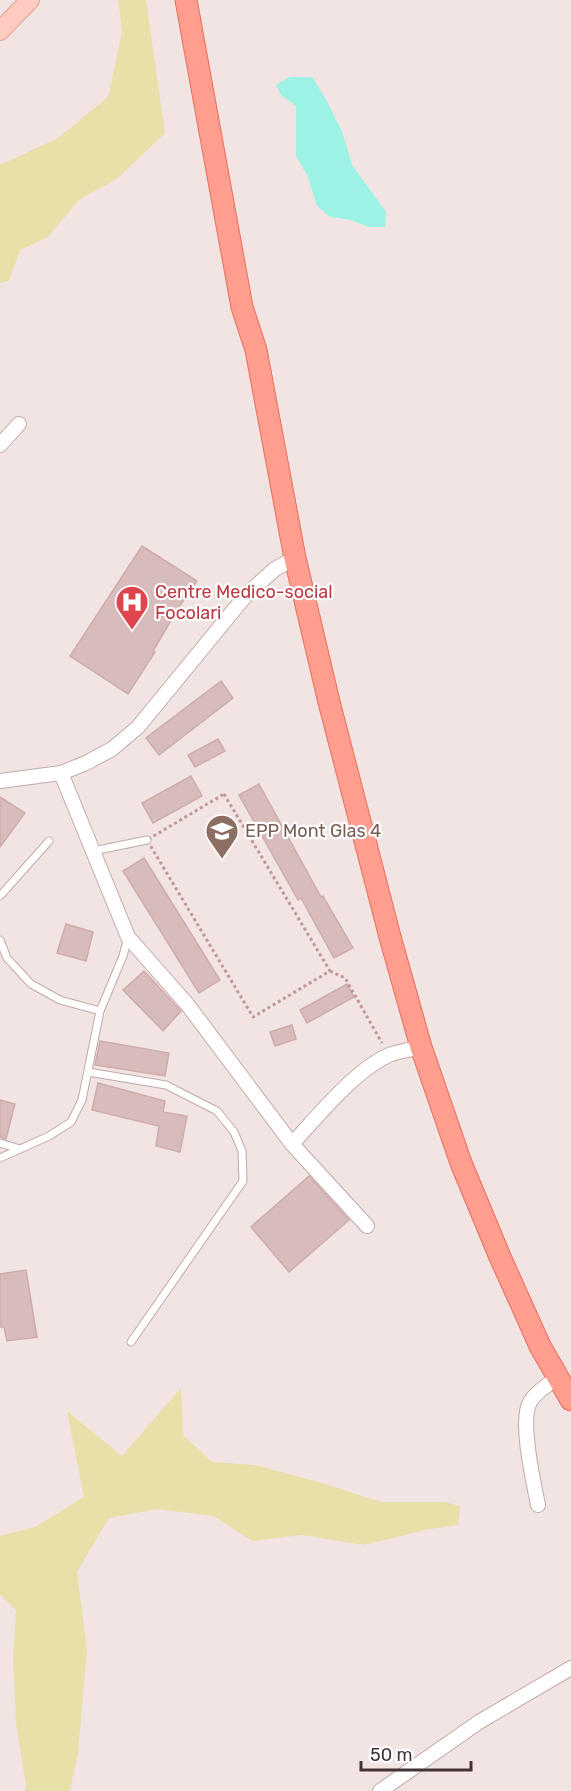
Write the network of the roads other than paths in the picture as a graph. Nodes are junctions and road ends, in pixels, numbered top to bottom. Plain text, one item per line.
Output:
1 (30, 0) edge
2 (186, 0) edge
3 (199, 0) edge
4 (0, 31) edge
5 (256, 350) junction
6 (19, 424) dead end
7 (0, 445) edge
8 (295, 558) junction
9 (61, 773) junction
10 (0, 781) edge
11 (147, 840) road end
12 (49, 841) dead end
13 (93, 850) junction
14 (0, 896) edge
15 (128, 937) junction
16 (0, 940) edge
17 (100, 1011) junction
18 (421, 1047) junction
19 (88, 1072) junction
20 (0, 1143) edge
21 (292, 1144) junction
22 (20, 1149) junction
23 (0, 1158) edge
24 (367, 1226) dead end
25 (131, 1342) dead end
26 (558, 1378) junction
27 (571, 1400) edge
28 (538, 1505) dead end
29 (571, 1668) edge
30 (380, 1791) edge

1 - 4 street
2 - 5 main road
3 - 5 main road
5 - 8 main road
6 - 7 street
8 - 9 street
8 - 18 main road
9 - 10 street
9 - 13 street
11 - 13 lane
12 - 14 lane
13 - 15 street
15 - 17 lane
15 - 21 street
16 - 17 lane
17 - 19 lane
18 - 21 street
18 - 26 main road
19 - 22 lane
19 - 25 lane
20 - 22 lane
21 - 24 street
22 - 23 lane
26 - 27 main road
26 - 28 street
29 - 30 street

